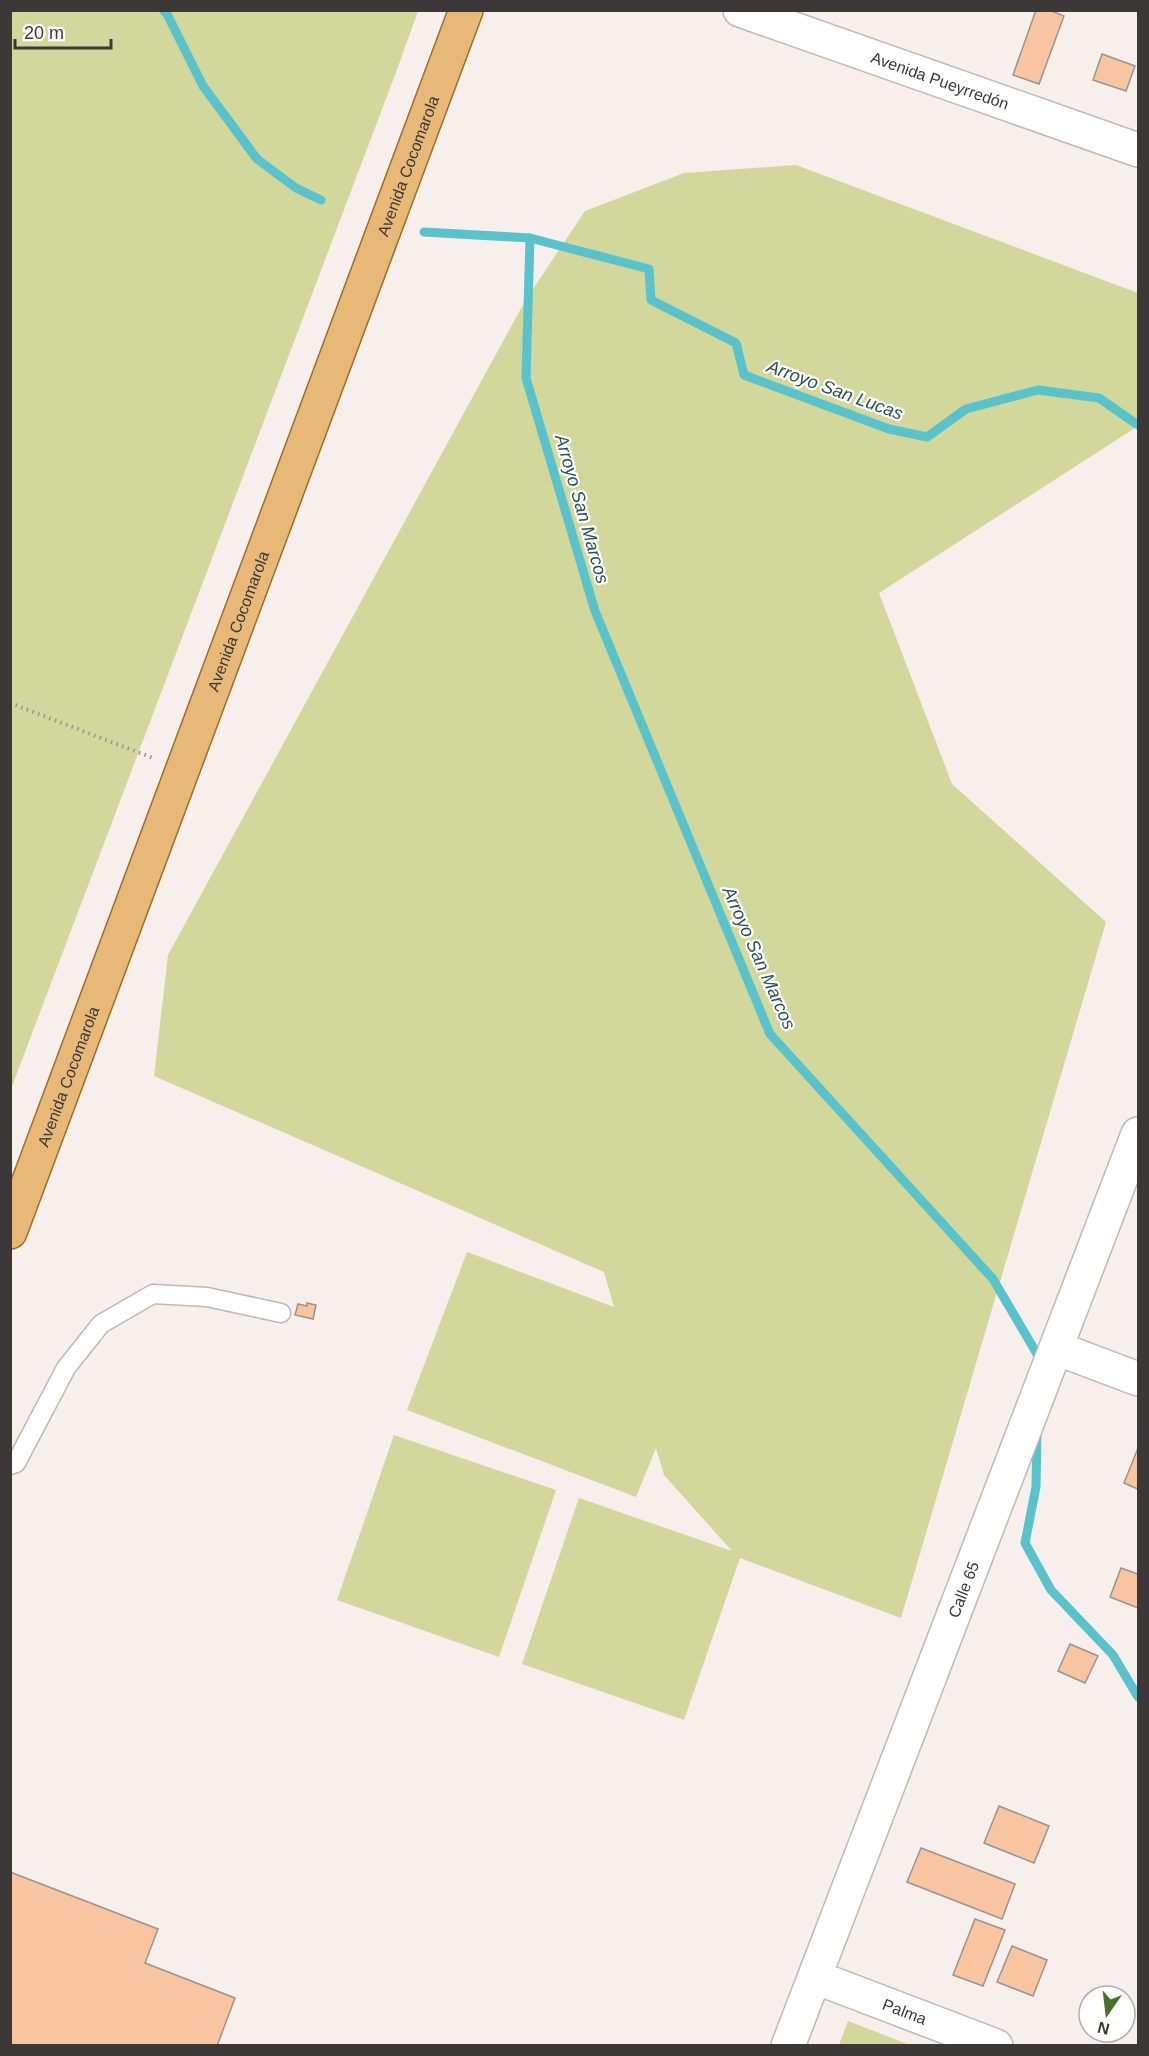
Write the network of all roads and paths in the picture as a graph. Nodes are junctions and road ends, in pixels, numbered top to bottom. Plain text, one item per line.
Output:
1 (466, 10) edge
2 (740, 10) edge
3 (1138, 150) edge
4 (10, 703) edge
5 (183, 769) junction
6 (1138, 1134) edge
7 (10, 1232) edge
8 (281, 1313) dead end
9 (1056, 1348) junction
10 (1138, 1379) edge
11 (10, 1465) edge
12 (815, 1977) junction
13 (788, 2046) edge
14 (996, 2046) edge

1 - 5 main road, Avenida Cocomarola
2 - 3 street, Avenida Pueyrredón
4 - 5 path
5 - 7 main road, Avenida Cocomarola
6 - 9 street, Calle 65
8 - 11 lane
9 - 10 street
9 - 12 street, Calle 65
12 - 13 street, Calle 65
12 - 14 street, Palma

